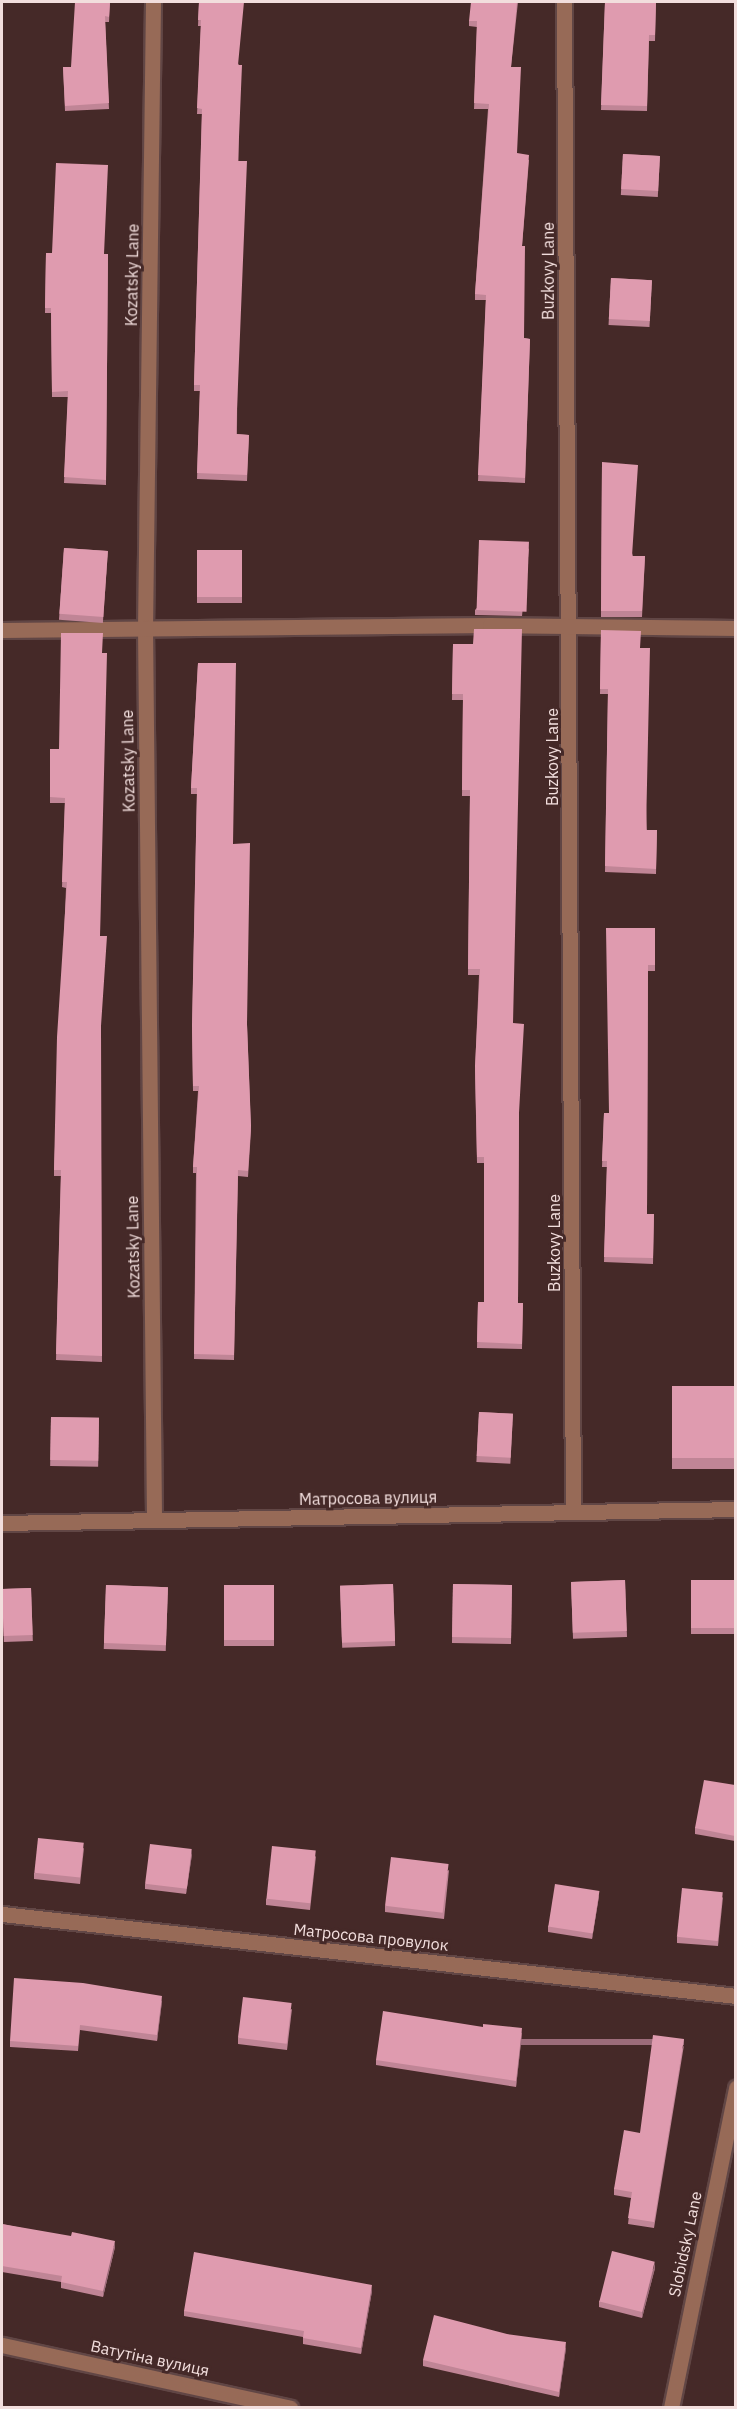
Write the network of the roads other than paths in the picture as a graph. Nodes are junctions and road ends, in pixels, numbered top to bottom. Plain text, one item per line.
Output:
1 (153, 2) edge
2 (564, 2) edge
3 (569, 626) junction
4 (145, 627) junction
5 (735, 628) edge
6 (2, 630) edge
7 (735, 1509) edge
8 (573, 1512) junction
9 (154, 1520) junction
10 (2, 1523) edge
11 (2, 1914) edge
12 (735, 1996) edge
13 (735, 2088) edge
14 (2, 2345) edge
15 (290, 2408) edge
16 (670, 2408) edge

1 - 4 street, Kozatsky Lane
2 - 3 street, Buzkovy Lane
3 - 4 street
3 - 5 street
3 - 8 street, Buzkovy Lane
4 - 6 street
4 - 9 street, Kozatsky Lane
7 - 8 street, Матросова вулиця
8 - 9 street, Матросова вулиця
9 - 10 street, Матросова вулиця
11 - 12 street, Матросова провулок
13 - 16 street, Slobidsky Lane
14 - 15 street, Ватутіна вулиця

